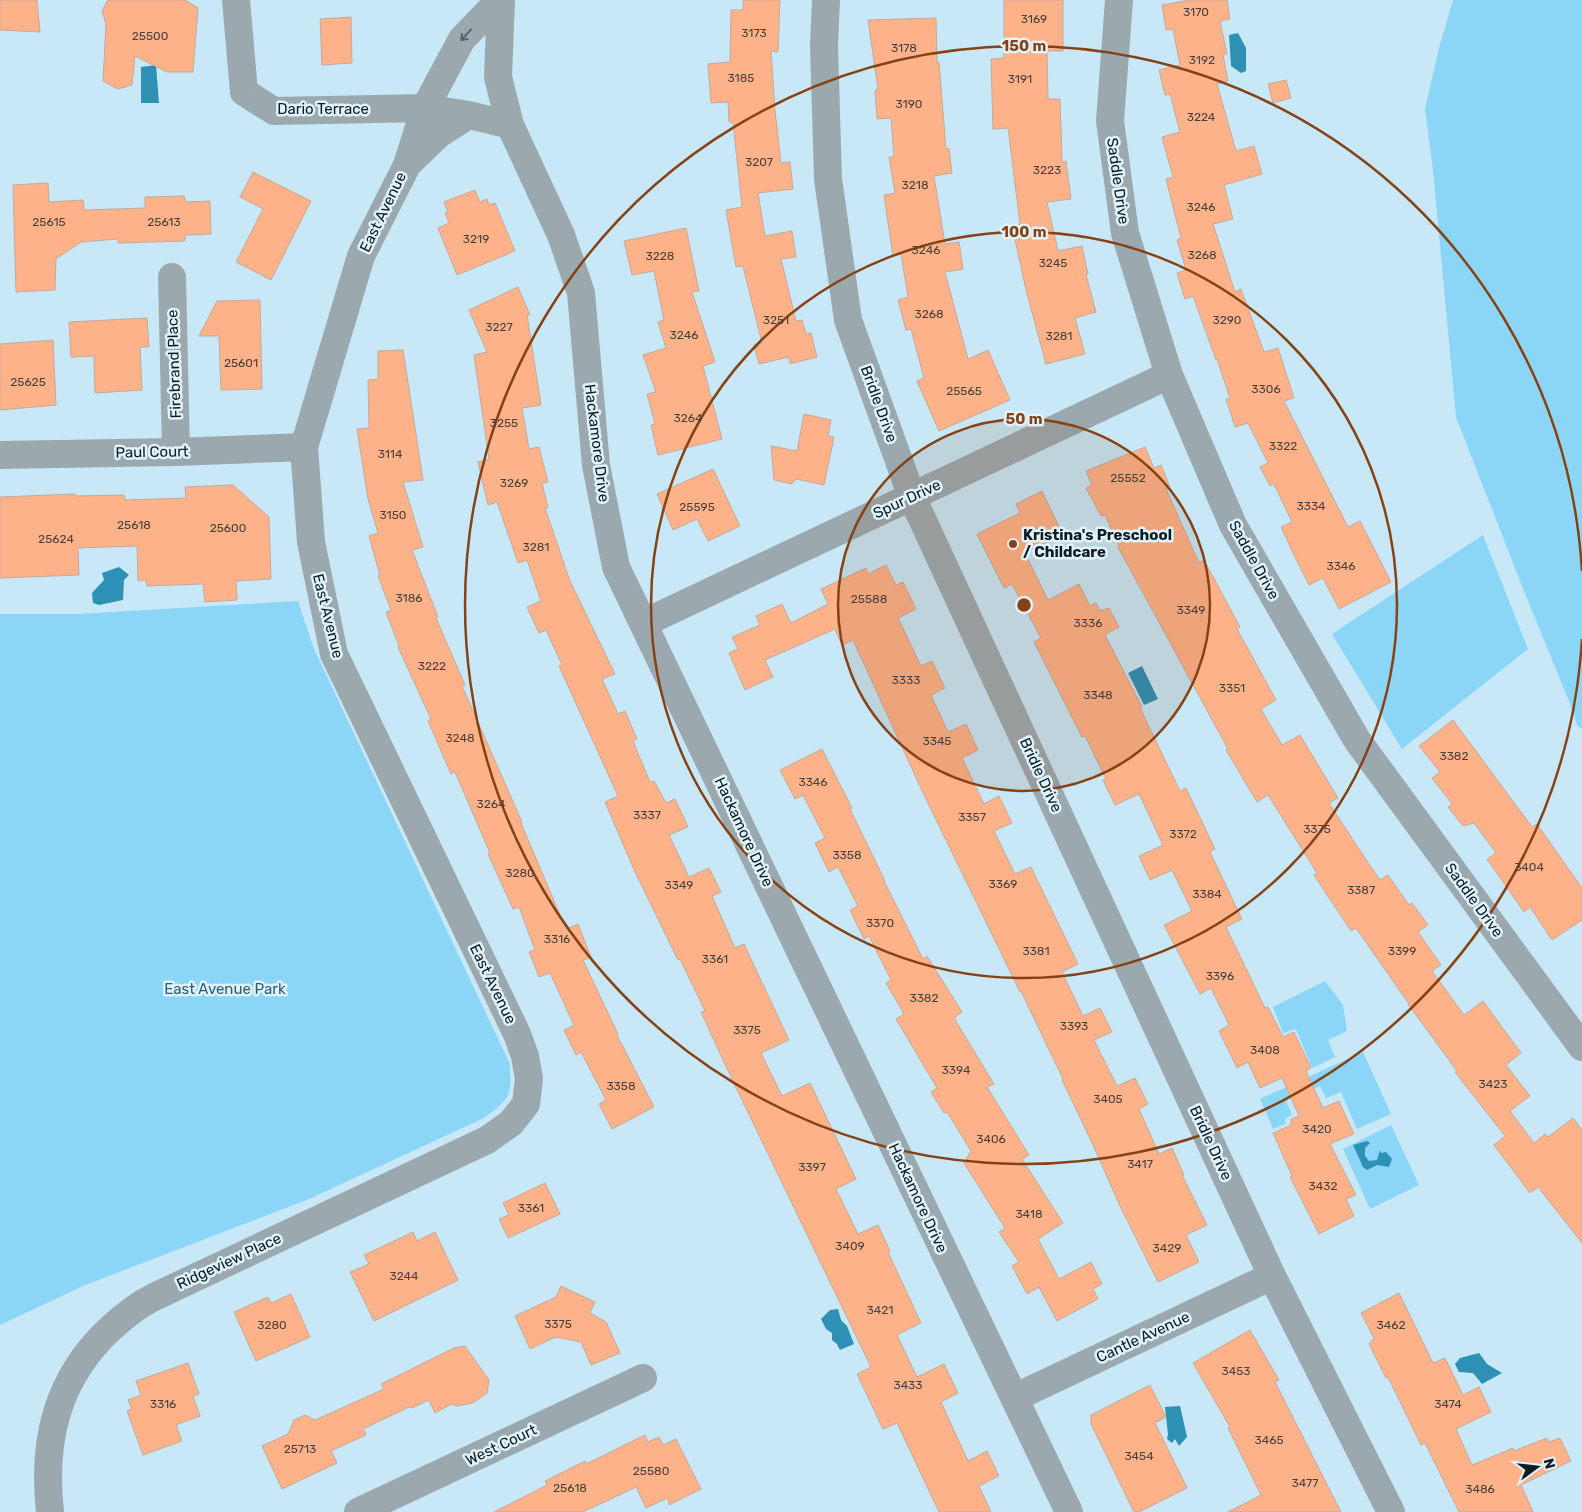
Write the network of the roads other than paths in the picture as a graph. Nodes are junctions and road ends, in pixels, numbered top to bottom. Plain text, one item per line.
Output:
1 (236, 0) edge
2 (500, 0) edge
3 (826, 0) edge
4 (1119, 0) edge
5 (425, 108) junction
6 (469, 115) junction
7 (510, 126) junction
8 (407, 165) junction
9 (172, 277) dead end
10 (1169, 375) junction
11 (304, 447) junction
12 (176, 452) junction
13 (0, 455) edge
14 (912, 497) junction
15 (644, 623) junction
16 (1582, 1047) edge
17 (526, 1104) joint
18 (1272, 1276) junction
19 (642, 1378) dead end
20 (1014, 1398) junction
21 (49, 1512) edge
22 (358, 1512) edge
23 (1069, 1512) edge
24 (1391, 1512) edge

1 - 5 street, Dario Terrace
2 -> 5 street, East Avenue
2 - 7 street, East Avenue
3 - 14 street, Bridle Drive
4 - 10 street, Saddle Drive
5 - 6 street, Dario Terrace
5 - 8 street, East Avenue
6 - 7 street
6 - 8 street, East Avenue
7 - 15 street, Hackamore Drive
8 - 11 street, East Avenue
9 - 12 street, Firebrand Place
10 - 14 street, Spur Drive
10 - 16 street, Saddle Drive
11 - 12 street, Paul Court
11 - 17 street, East Avenue
12 - 13 street, Paul Court
14 - 15 street, Spur Drive
14 - 18 street, Bridle Drive
15 - 20 street, Hackamore Drive
17 - 21 street, Ridgeview Place
18 - 20 street, Cantle Avenue
18 - 24 street, Bridle Drive
19 - 22 street, West Court
20 - 23 street, Hackamore Drive

